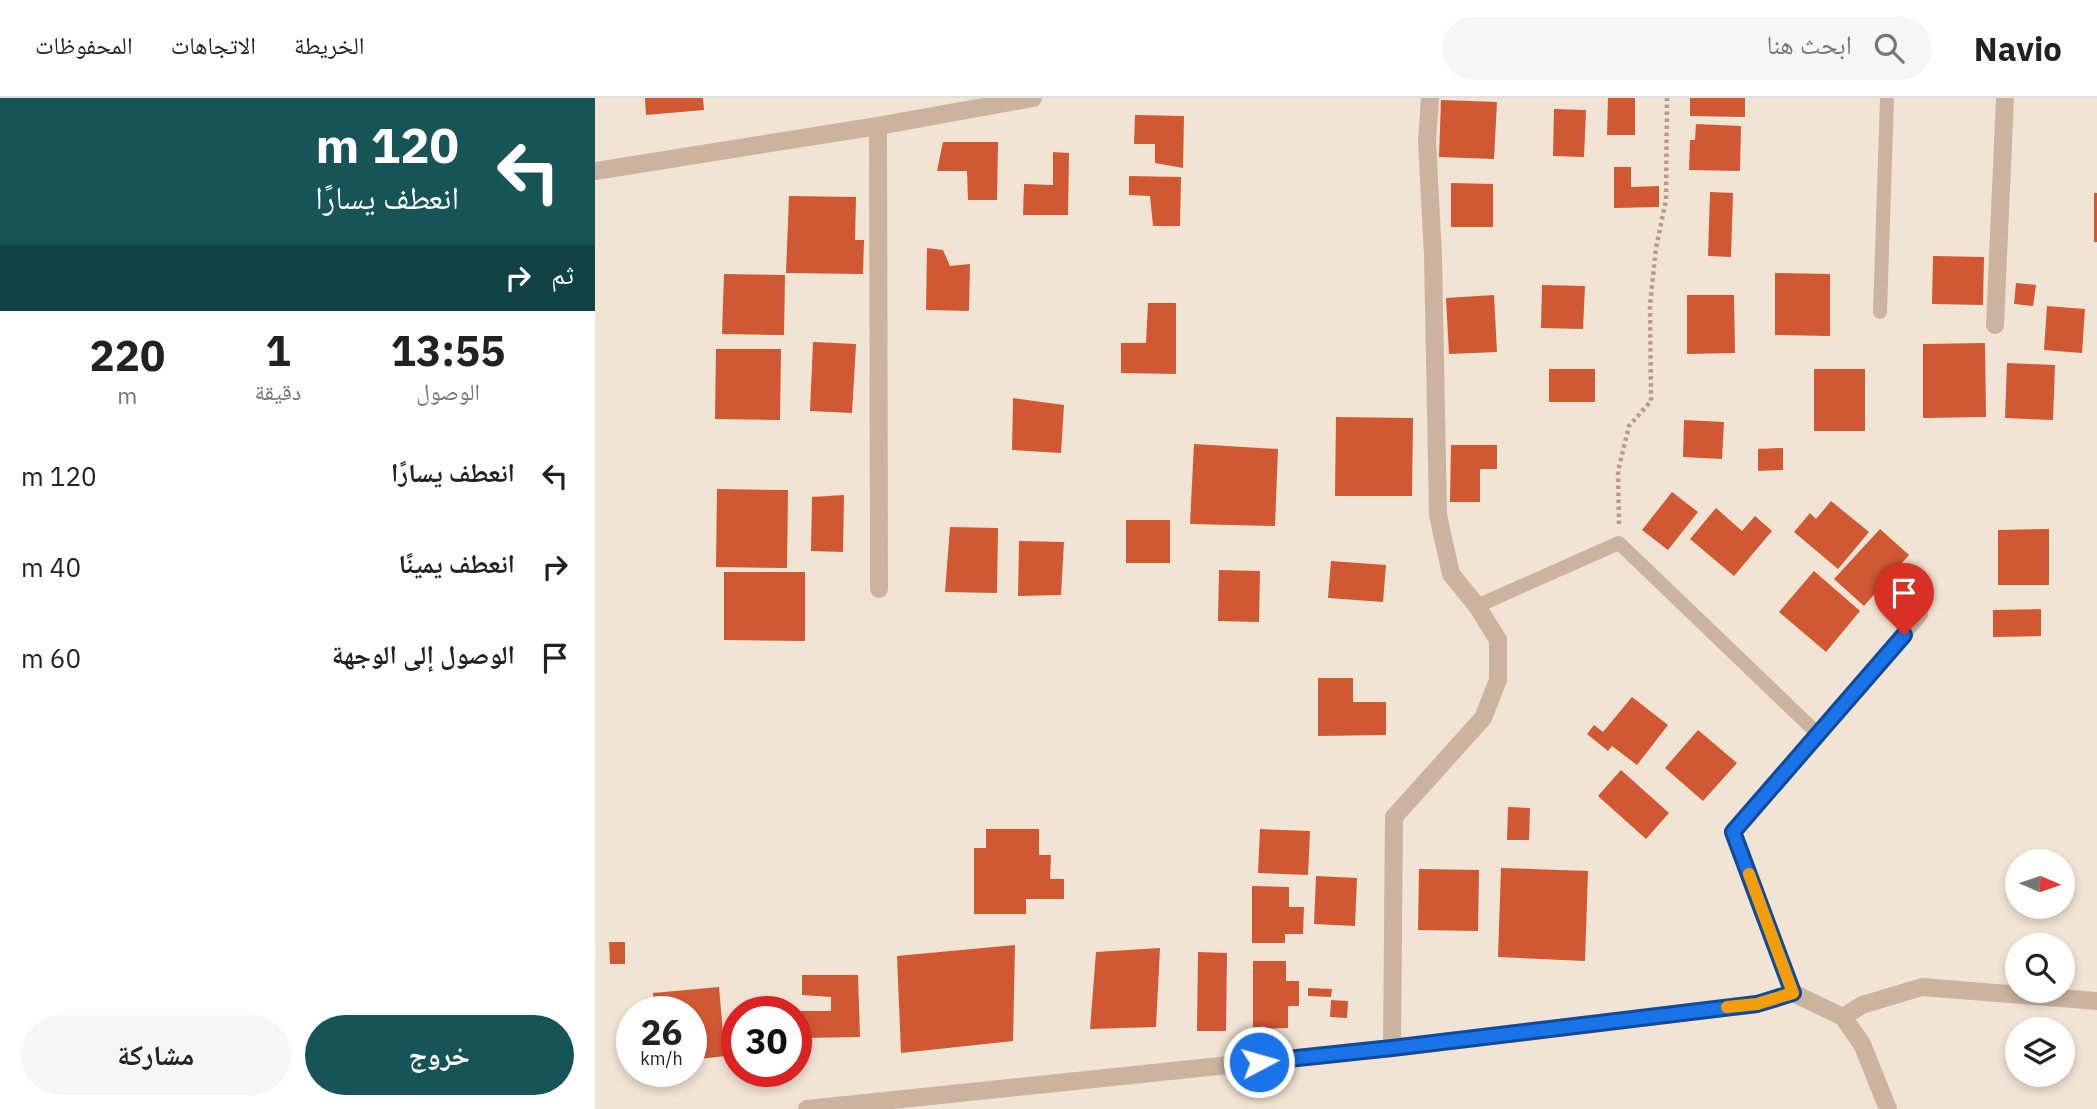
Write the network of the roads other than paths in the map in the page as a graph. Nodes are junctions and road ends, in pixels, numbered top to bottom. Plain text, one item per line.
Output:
1 (1033, 98) edge
2 (1430, 98) edge
3 (1887, 98) edge
4 (2005, 98) edge
5 (879, 126) junction
6 (595, 172) edge
7 (1880, 312) dead end
8 (1995, 325) dead end
9 (879, 589) dead end
10 (1478, 606) junction
11 (1921, 615) dead end
12 (1818, 734) junction
13 (1793, 993) junction
14 (2097, 1001) edge
15 (1843, 1017) junction
16 (1392, 1048) junction
17 (807, 1109) edge
18 (1888, 1109) edge

1 - 5 street
2 - 10 street
3 - 7 lane
4 - 8 street
5 - 6 street
5 - 9 street
10 - 12 lane
10 - 16 street
11 - 12 lane
12 - 13 lane
13 - 15 street
13 - 16 street
14 - 15 street
15 - 18 street
16 - 17 street

